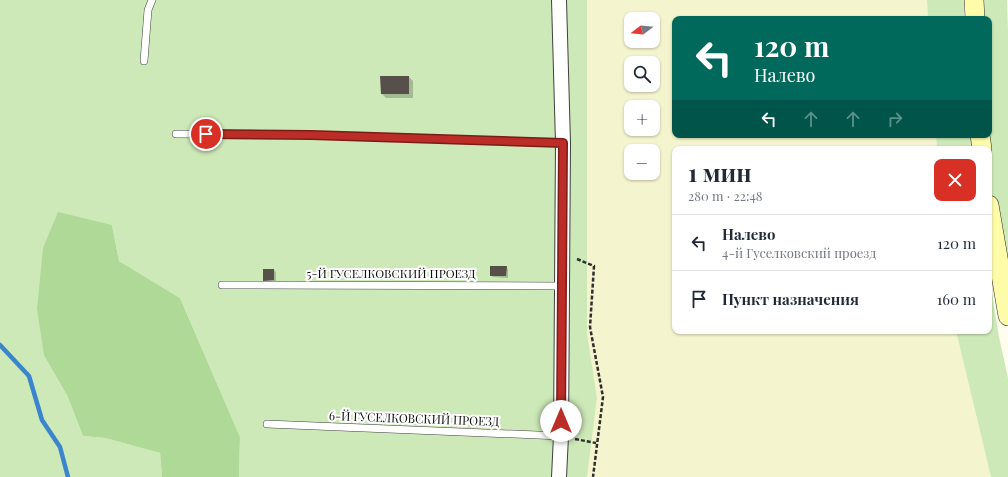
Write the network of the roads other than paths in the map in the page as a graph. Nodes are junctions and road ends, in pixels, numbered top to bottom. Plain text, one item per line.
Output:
1 (152, 0) edge
2 (559, 0) edge
3 (974, 0) edge
4 (975, 16) edge
5 (144, 61) dead end
6 (176, 134) dead end
7 (563, 143) junction
8 (992, 223) edge
9 (222, 285) dead end
10 (561, 286) junction
11 (1008, 316) edge
12 (267, 424) dead end
13 (561, 436) junction
14 (559, 477) edge

1 - 5 lane
2 - 7 street
3 - 4 main road
6 - 7 lane
7 - 10 street
8 - 11 main road
9 - 10 lane, 5-Й ГУСЕЛКОВСКИЙ ПРОЕЗД
10 - 13 street
12 - 13 lane, 6-Й ГУСЕЛКОВСКИЙ ПРОЕЗД
13 - 14 street

